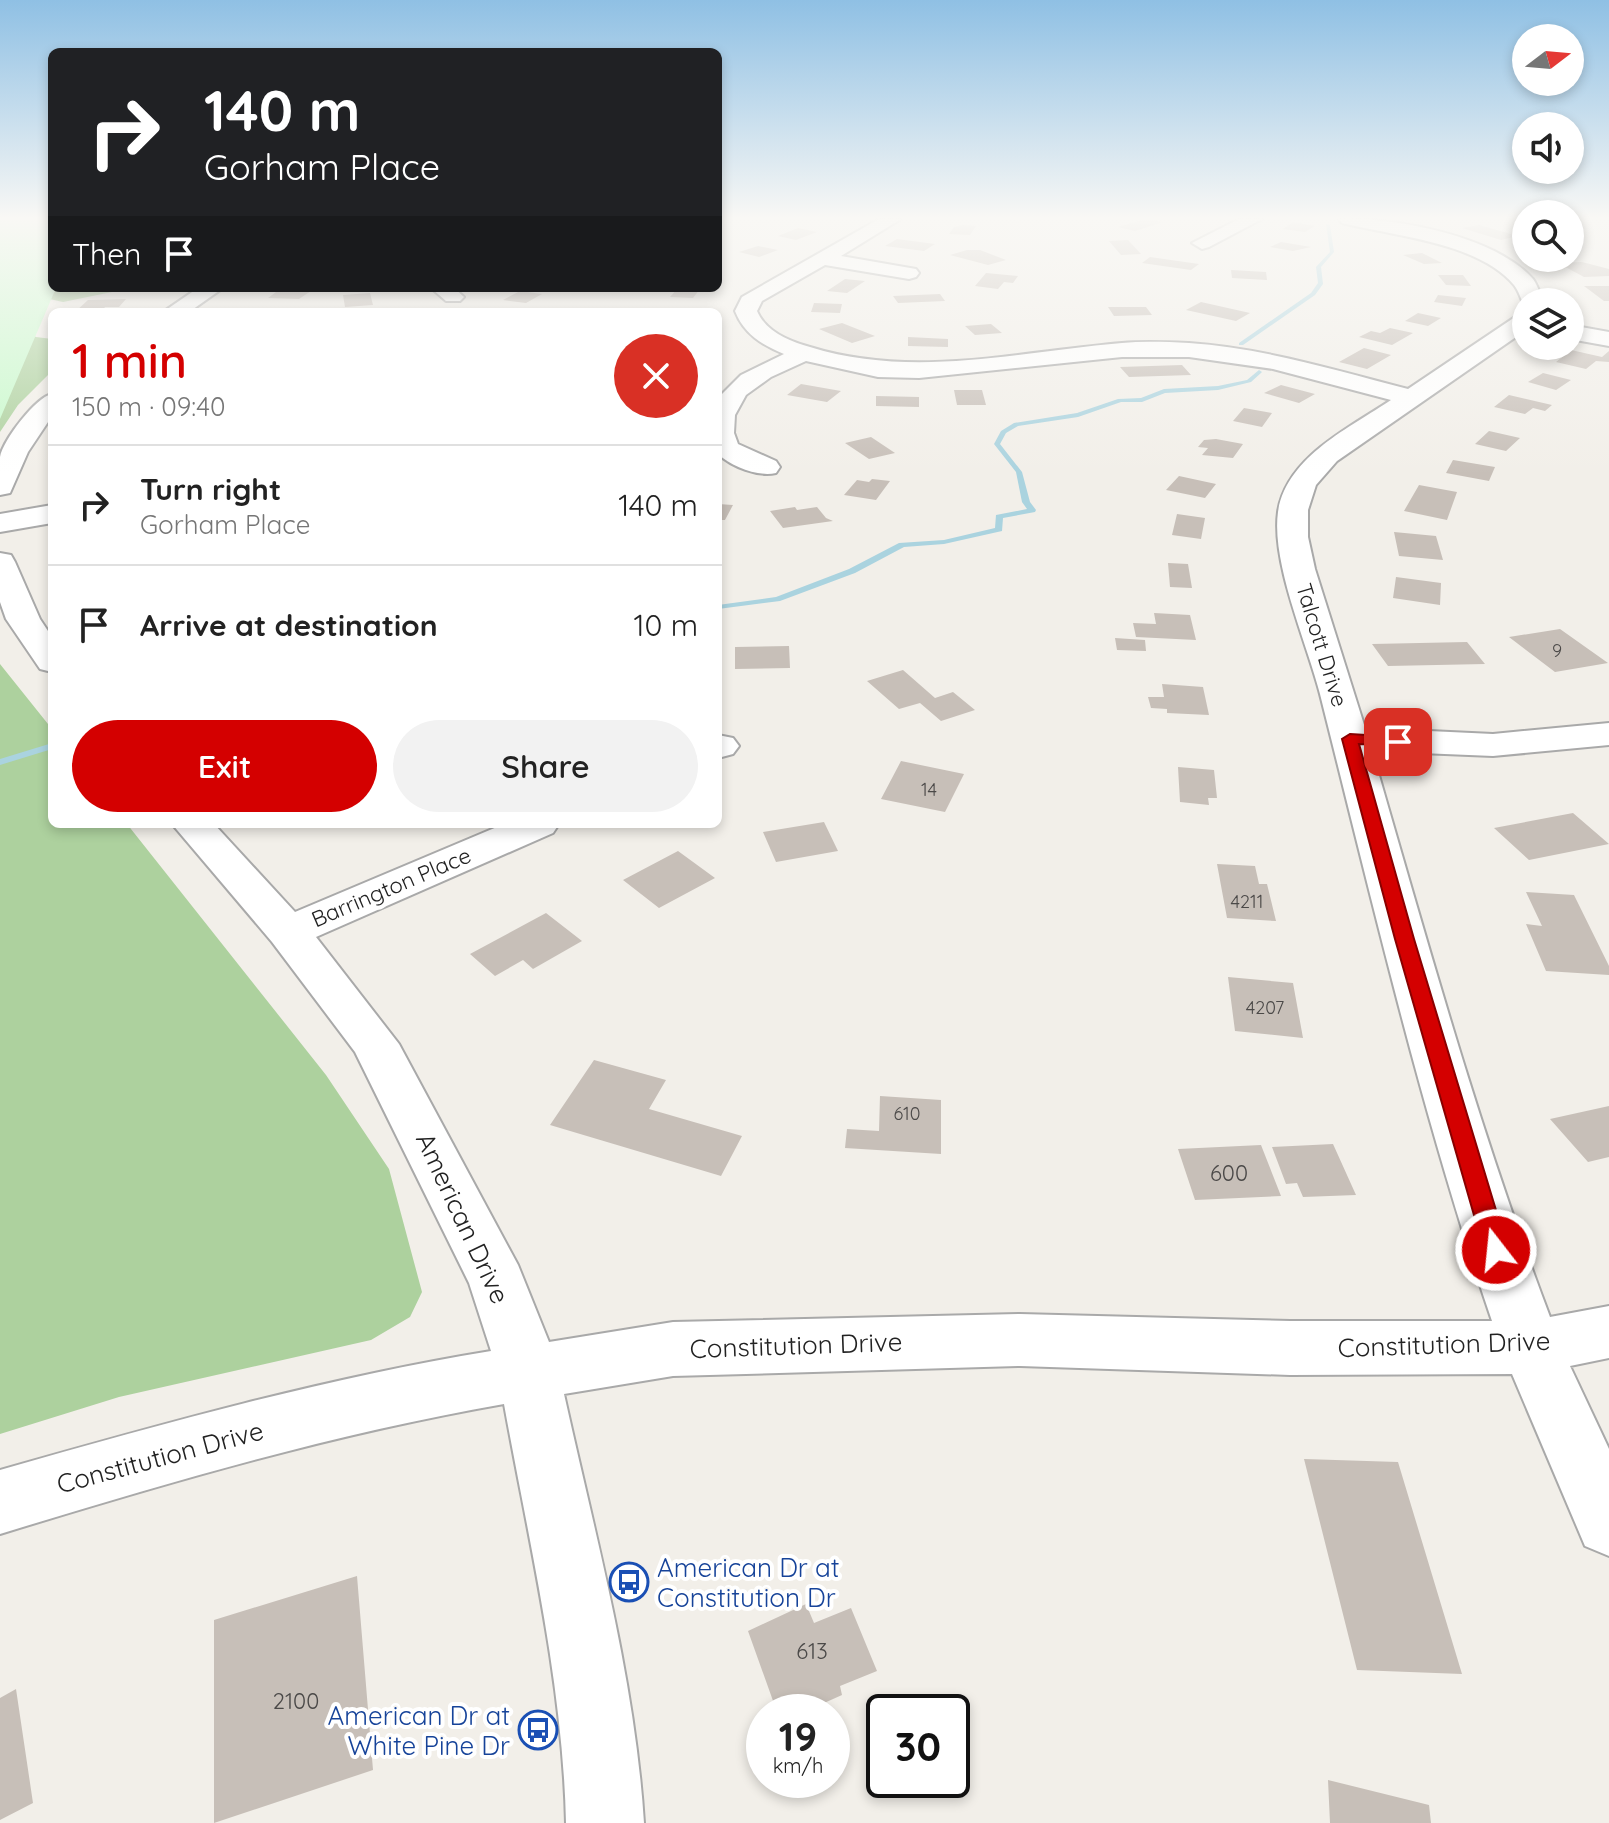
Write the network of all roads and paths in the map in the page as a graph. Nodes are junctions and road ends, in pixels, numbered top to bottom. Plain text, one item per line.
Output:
1 (749, 304) edge
2 (1512, 327) edge
3 (1584, 335) edge
4 (1609, 339) edge
5 (804, 354) junction
6 (1409, 397) junction
7 (48, 406) edge
8 (722, 415) edge
9 (722, 436) edge
10 (766, 467) dead end
11 (0, 487) edge
12 (48, 515) edge
13 (0, 523) edge
14 (0, 562) edge
15 (48, 656) edge
16 (1609, 734) edge
17 (1350, 739) junction
18 (196, 828) edge
19 (530, 828) edge
20 (288, 932) junction
21 (1609, 1332) edge
22 (1531, 1347) junction
23 (529, 1373) junction
24 (0, 1502) edge
25 (1609, 1523) edge
26 (605, 1823) edge

1 - 5 street
2 - 6 street, Talcott Drive
3 - 4 street
5 - 6 street
5 - 8 street
6 - 17 street, Talcott Drive
7 - 11 street
9 - 10 street
12 - 13 street
14 - 15 street
16 - 17 street
17 - 22 street, Talcott Drive
18 - 20 street, American Drive
19 - 20 street, Barrington Place
20 - 23 street, American Drive
21 - 22 street, Constitution Drive
22 - 23 street, Constitution Drive
22 - 25 street, Talcott Drive
23 - 24 street, Constitution Drive
23 - 26 street, American Drive

